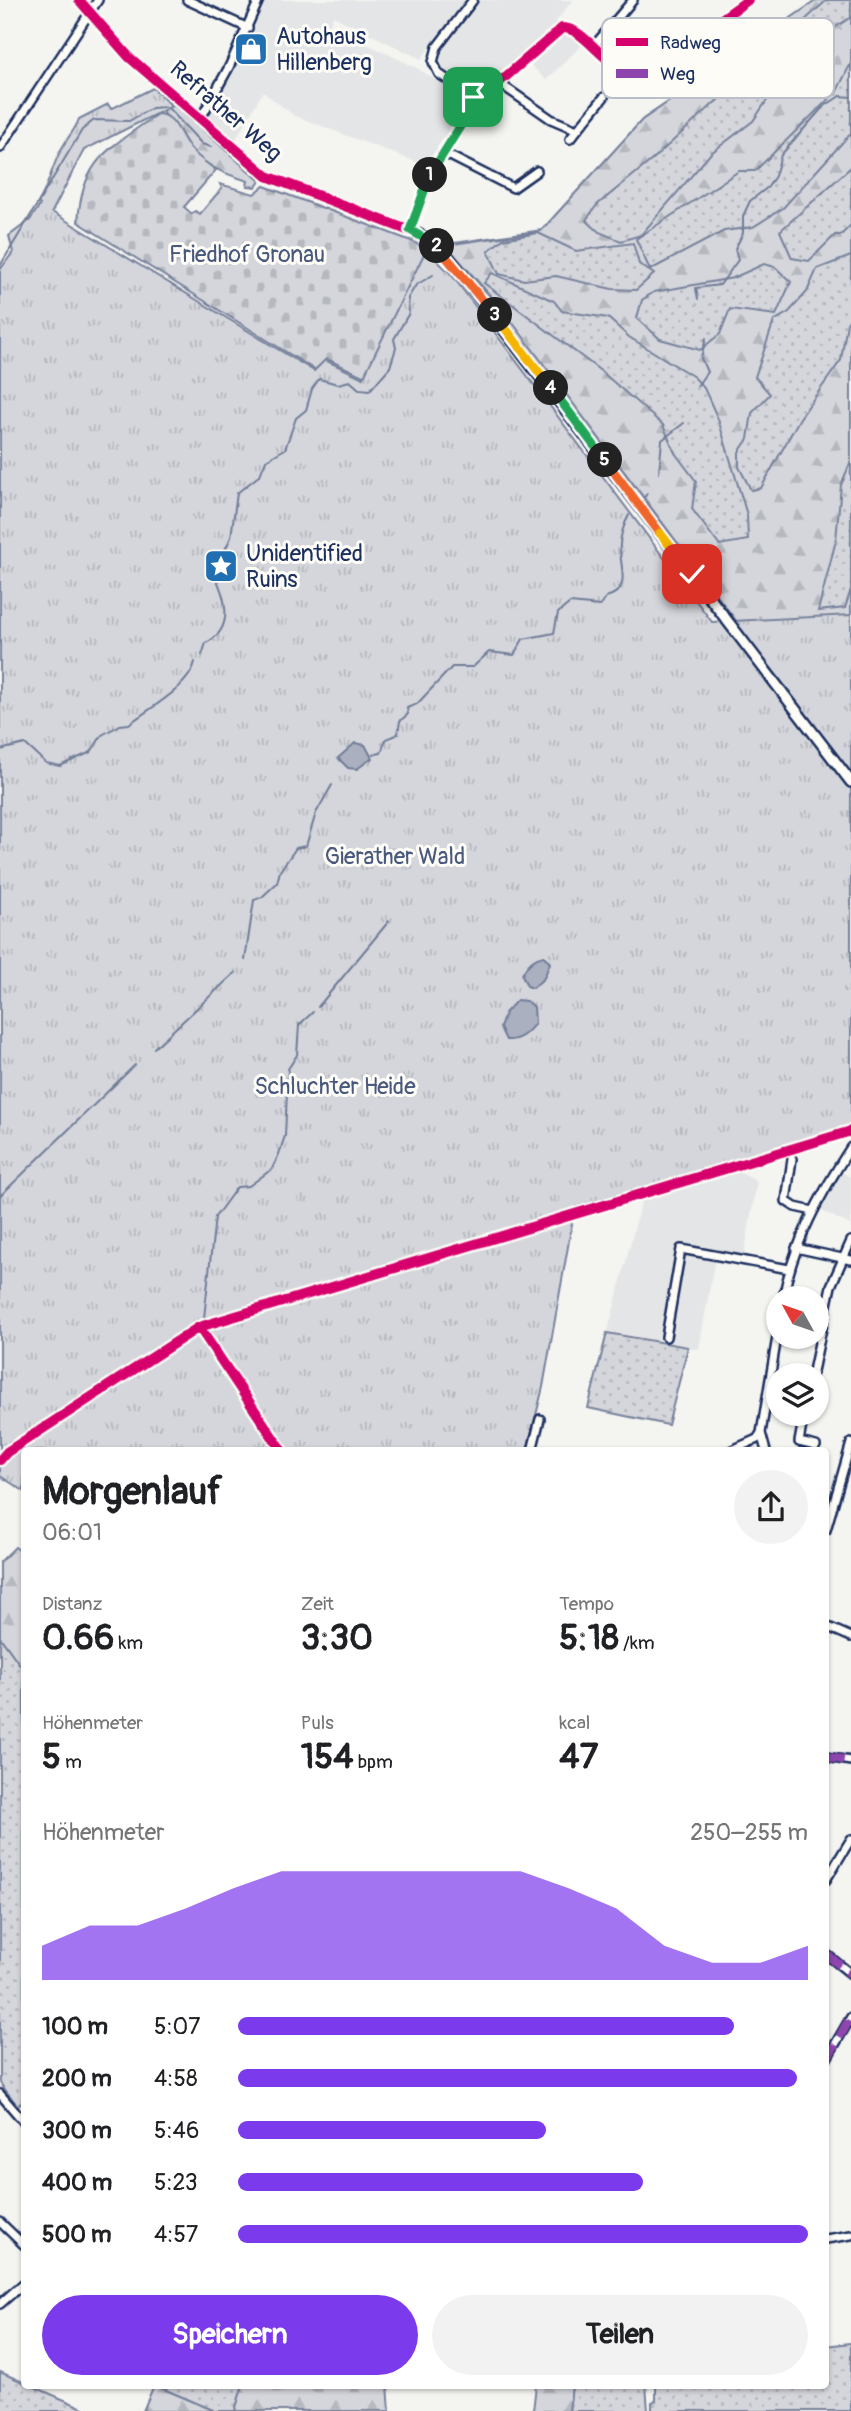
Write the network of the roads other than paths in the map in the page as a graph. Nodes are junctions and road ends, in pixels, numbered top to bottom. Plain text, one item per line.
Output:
1 (79, 0) edge
2 (98, 0) edge
3 (187, 0) edge
4 (259, 0) edge
5 (473, 0) edge
6 (633, 0) edge
7 (748, 0) edge
8 (92, 14) junction
9 (618, 18) edge
10 (723, 18) edge
11 (247, 28) junction
12 (602, 36) edge
13 (593, 47) junction
14 (602, 54) edge
15 (499, 83) junction
16 (603, 98) edge
17 (474, 104) junction
18 (201, 118) junction
19 (577, 130) junction
20 (570, 139) dead end
21 (0, 148) edge
22 (442, 152) junction
23 (537, 171) dead end
24 (410, 230) junction
25 (851, 782) edge
26 (851, 1147) edge
27 (792, 1159) dead end
28 (813, 1210) junction
29 (851, 1241) edge
30 (796, 1248) junction
31 (847, 1258) edge
32 (789, 1269) junction
33 (785, 1286) edge
34 (666, 1337) dead end
35 (775, 1349) edge
36 (815, 1363) edge
37 (540, 1419) dead end
38 (802, 1426) edge
39 (761, 1433) junction
40 (851, 1443) edge
41 (816, 1446) dead end
42 (533, 1447) edge
43 (750, 1447) edge
44 (765, 1447) edge
45 (849, 1459) edge
46 (829, 1521) edge
47 (829, 1627) edge
48 (851, 1637) edge
49 (829, 1757) edge
50 (851, 1761) edge
51 (851, 1839) edge
52 (829, 1875) edge
53 (829, 1956) edge
54 (851, 1974) edge
55 (851, 2017) edge
56 (829, 2055) edge
57 (0, 2094) edge
58 (21, 2118) edge
59 (0, 2222) edge
60 (851, 2235) edge
61 (829, 2239) edge
62 (21, 2242) edge
63 (21, 2286) edge
64 (0, 2304) edge

1 - 8 main road, Refrather Weg
2 - 8 street
3 - 11 street
4 - 11 street
5 - 17 street
6 - 9 street
7 - 10 street
8 - 18 main road, Refrather Weg
8 - 21 street
11 - 18 street
12 - 13 street
13 - 14 street
13 - 15 street
15 - 17 street
15 - 19 street
16 - 19 street
17 - 22 street
18 - 24 main road, Refrather Weg
19 - 20 street
22 - 23 street
22 - 24 street
24 - 25 main road, Refrather Weg
26 - 28 street
27 - 28 street
28 - 30 street
29 - 31 street
30 - 31 street
30 - 32 street
31 - 36 street
32 - 33 street
32 - 34 street
35 - 39 street
37 - 42 street
38 - 41 street
39 - 43 street
39 - 44 street
40 - 45 street
45 - 46 street
47 - 48 street
49 - 50 street
51 - 52 street
53 - 54 street
55 - 56 street
57 - 58 street
59 - 62 street
60 - 61 street
63 - 64 street

